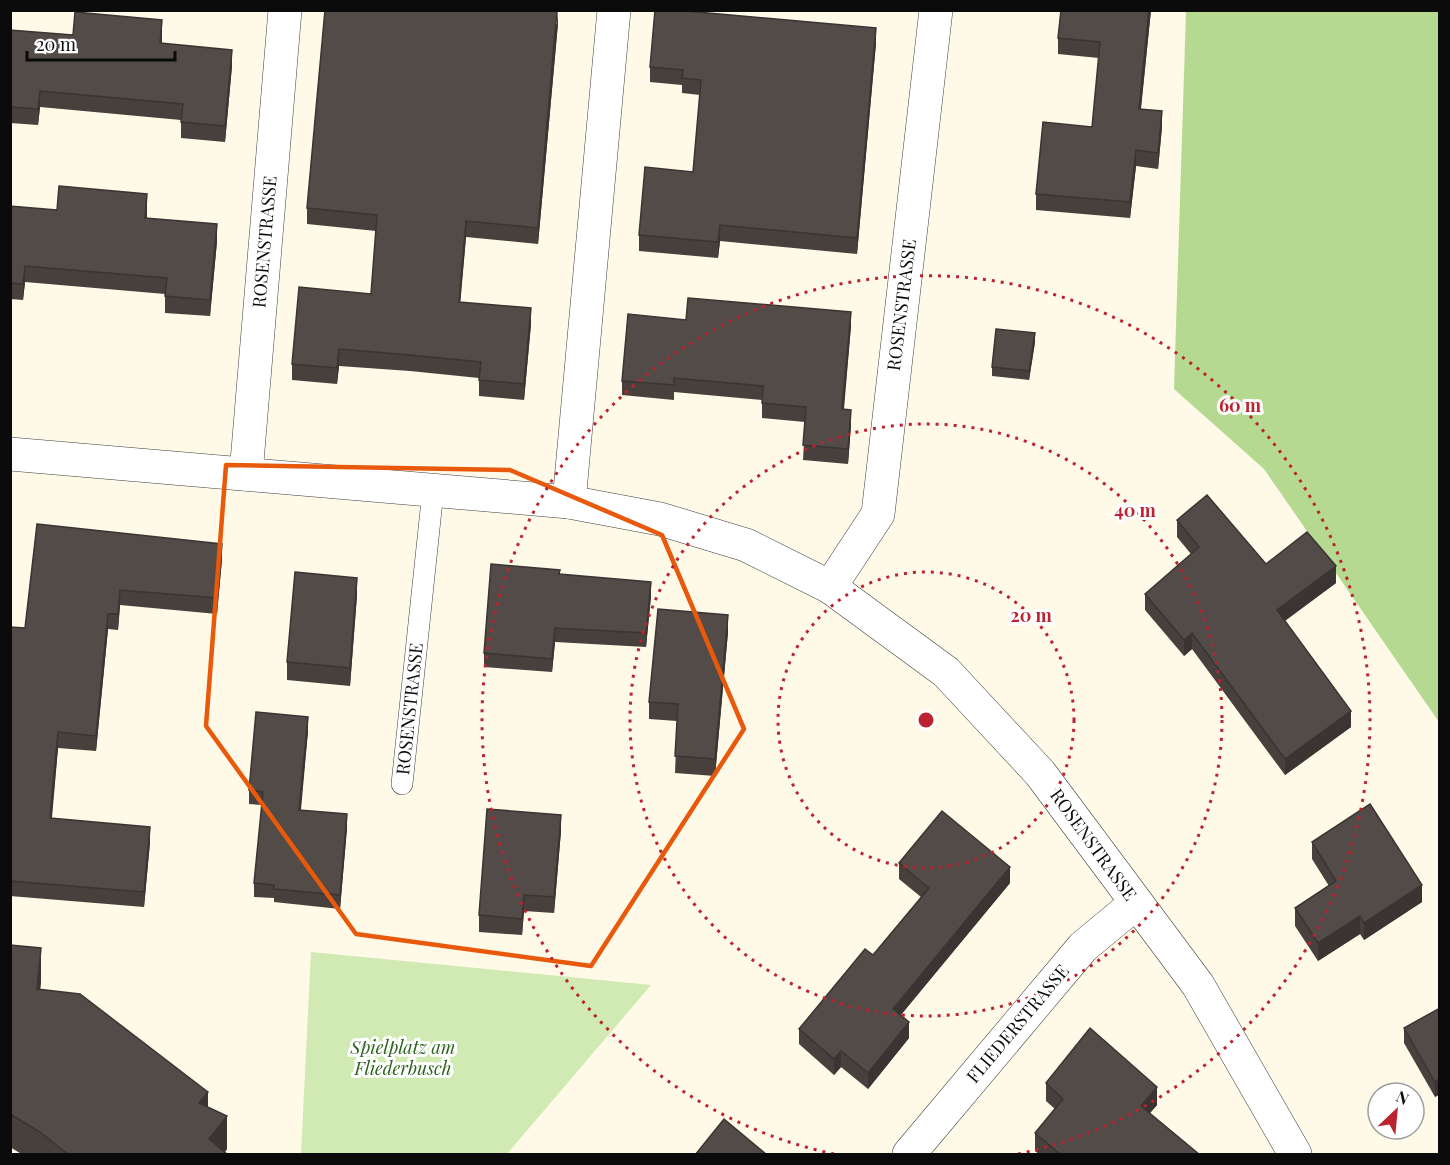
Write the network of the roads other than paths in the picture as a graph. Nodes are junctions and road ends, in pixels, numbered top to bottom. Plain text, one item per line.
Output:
1 (285, 10) edge
2 (614, 10) edge
3 (936, 10) edge
4 (10, 454) edge
5 (246, 474) junction
6 (433, 491) junction
7 (569, 502) junction
8 (830, 587) junction
9 (402, 784) dead end
10 (1136, 903) junction
11 (909, 1155) edge
12 (1295, 1155) edge

1 - 5 street, ROSENSTRASSE
2 - 7 street
3 - 8 street, ROSENSTRASSE
4 - 5 street, ROSENSTRASSE
5 - 6 street, ROSENSTRASSE
6 - 7 street, ROSENSTRASSE
6 - 9 lane, ROSENSTRASSE
7 - 8 street, ROSENSTRASSE
8 - 10 street, ROSENSTRASSE
10 - 11 street, FLIEDERSTRASSE
10 - 12 street, ROSENSTRASSE

